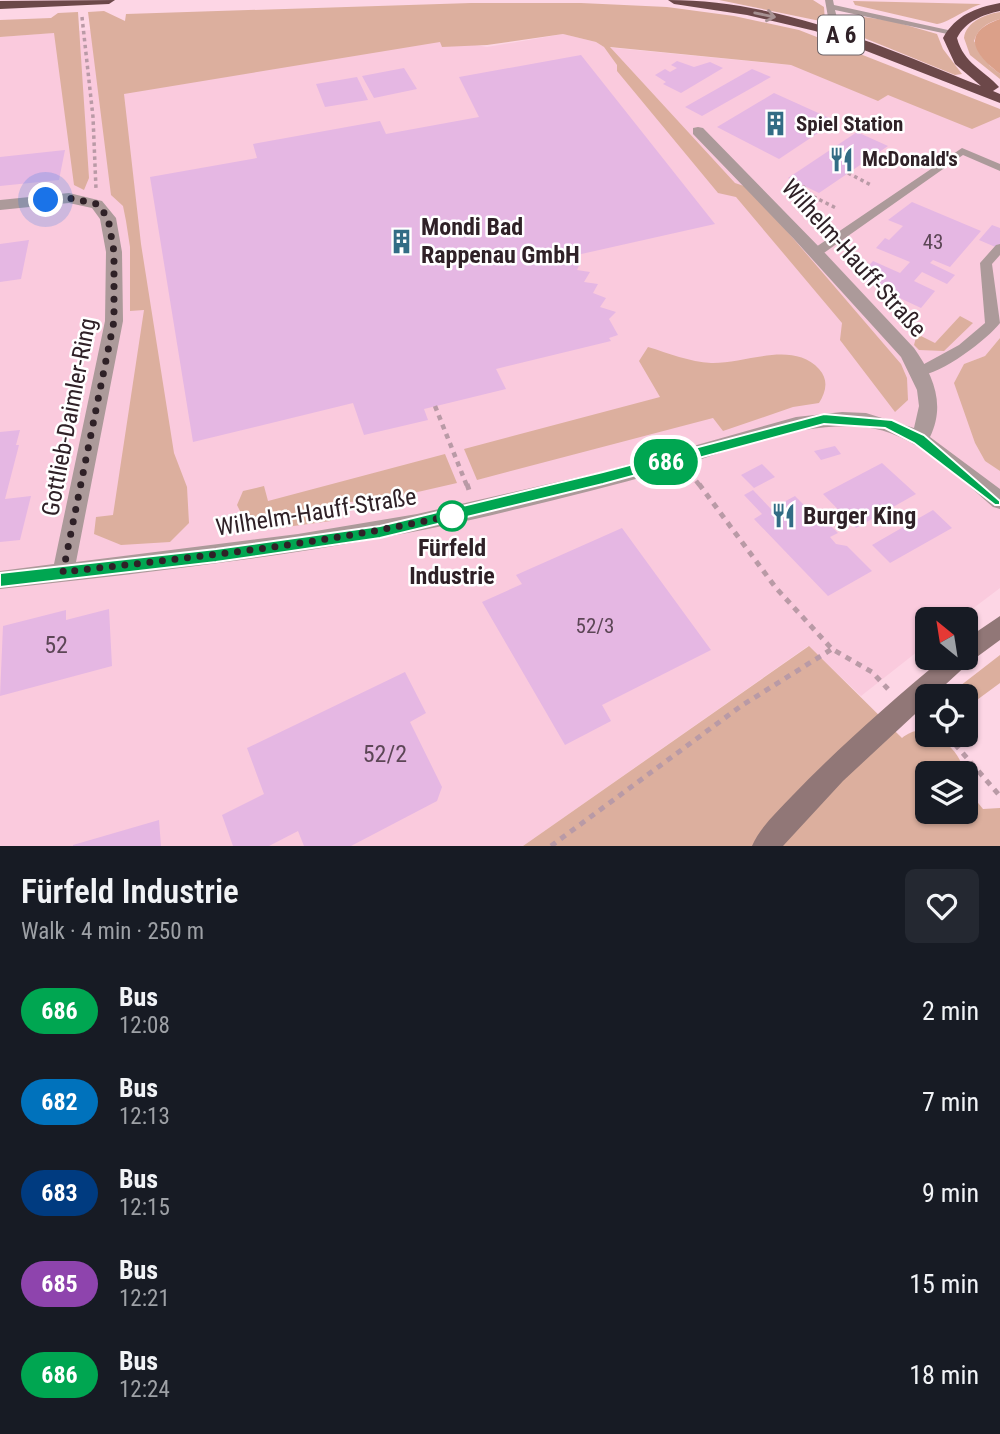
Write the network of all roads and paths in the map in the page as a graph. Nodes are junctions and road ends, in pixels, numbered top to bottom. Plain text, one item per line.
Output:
1 (109, 0) edge
2 (674, 0) edge
3 (831, 4) edge
4 (0, 5) edge
5 (1000, 7) edge
6 (82, 14) dead end
7 (953, 32) junction
8 (836, 34) junction
9 (1000, 91) edge
10 (1000, 99) edge
11 (698, 131) dead end
12 (1000, 168) edge
13 (848, 173) dead end
14 (871, 185) dead end
15 (805, 186) dead end
16 (97, 204) junction
17 (0, 205) edge
18 (838, 209) dead end
19 (1000, 248) edge
20 (817, 252) junction
21 (996, 320) edge
22 (919, 372) junction
23 (435, 406) dead end
24 (919, 439) junction
25 (679, 459) junction
26 (993, 495) edge
27 (478, 510) junction
28 (63, 572) junction
29 (0, 580) edge
30 (1000, 626) edge
31 (978, 643) edge
32 (832, 649) junction
33 (946, 670) edge
34 (904, 705) junction
35 (957, 747) edge
36 (1000, 796) edge
37 (551, 846) edge
38 (765, 846) edge

1 - 4 highway
2 -> 8 highway, A 6
3 - 7 lane
3 - 8 lane
5 - 7 highway
6 - 16 path
7 - 9 highway
8 - 10 highway, A 6
11 - 20 street, Wilhelm-Hauff-Straße
12 - 20 lane
13 - 14 path
15 - 18 path
16 - 17 street
16 - 28 street, Gottlieb-Daimler-Ring
19 - 21 lane
20 - 22 street, Wilhelm-Hauff-Straße
21 - 22 lane
22 - 24 street, Wilhelm-Hauff-Straße
23 - 27 path
24 - 25 street, Wilhelm-Hauff-Straße
24 - 26 street, Wilhelm-Hauff-Straße
25 - 27 street, Wilhelm-Hauff-Straße
25 - 32 path
27 - 28 street, Wilhelm-Hauff-Straße
28 - 29 street, Wilhelm-Hauff-Straße
30 - 31 main road
32 - 34 path
32 - 37 path
33 - 34 main road
34 - 38 main road
35 - 36 path

